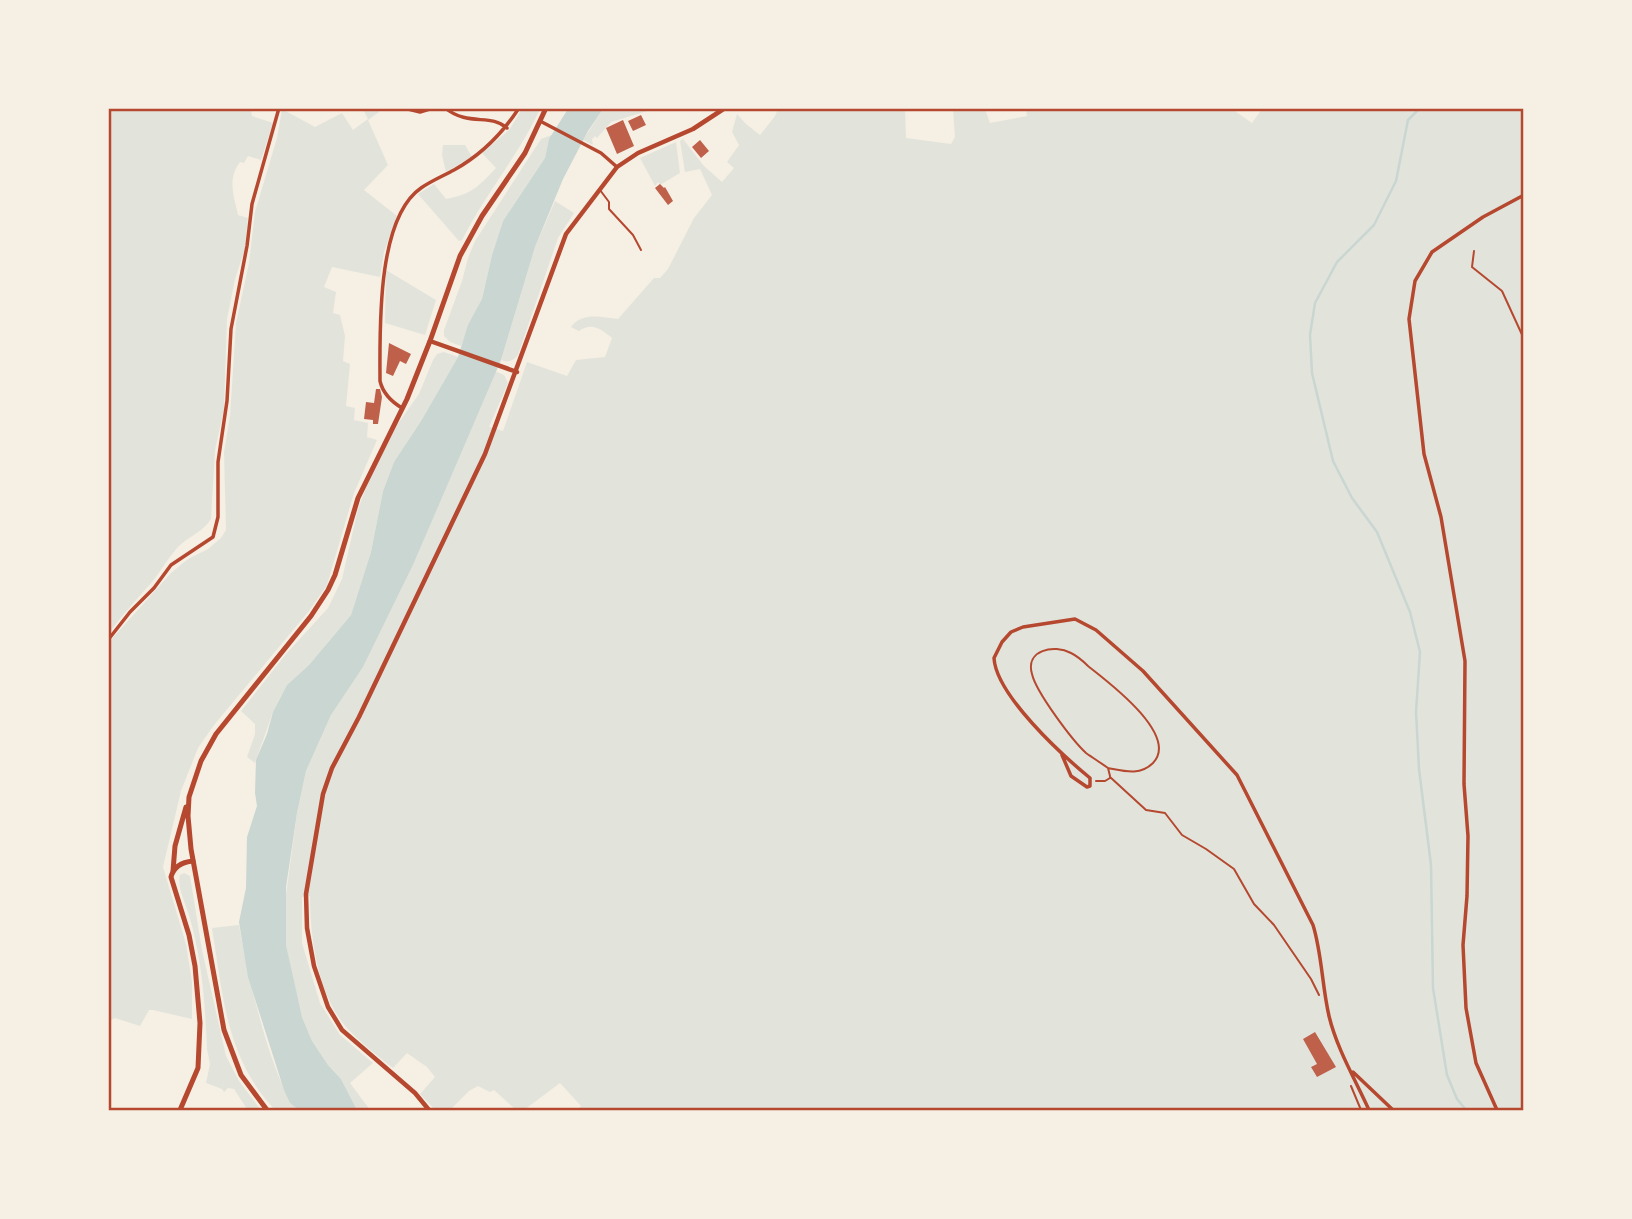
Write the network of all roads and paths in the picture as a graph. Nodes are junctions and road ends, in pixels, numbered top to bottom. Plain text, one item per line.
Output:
1 (279, 108) edge
2 (404, 108) edge
3 (433, 108) edge
4 (445, 108) edge
5 (519, 108) edge
6 (546, 108) edge
7 (724, 108) edge
8 (540, 121) junction
9 (507, 128) junction
10 (617, 167) junction
11 (599, 189) junction
12 (1524, 195) edge
13 (641, 250) dead end
14 (1474, 251) dead end
15 (1524, 339) edge
16 (430, 341) junction
17 (517, 372) junction
18 (402, 408) junction
19 (108, 640) edge
20 (1062, 755) junction
21 (1108, 768) junction
22 (1111, 777) junction
23 (1090, 778) junction
24 (189, 797) junction
25 (193, 861) junction
26 (173, 871) junction
27 (1320, 998) dead end
28 (1352, 1071) junction
29 (180, 1111) edge
30 (267, 1111) edge
31 (429, 1111) edge
32 (1369, 1111) edge
33 (1393, 1111) edge
34 (1497, 1111) edge

1 - 19 street
2 - 3 street
4 - 9 street
5 - 9 street
6 - 8 main road
7 - 10 street
8 - 10 street
8 - 16 main road
9 - 18 street
10 - 11 street
11 - 13 lane
11 - 17 street
12 - 34 street
14 - 15 path
16 - 17 street
16 - 18 main road
17 - 31 street
18 - 24 main road
20 - 23 street
20 - 23 street
20 - 28 street
21 - 21 path
21 - 22 path
22 - 23 path
22 - 27 path
24 - 25 main road
24 - 26 main road
25 - 26 main road
25 - 30 main road
26 - 29 main road
28 - 32 street
28 - 33 street

